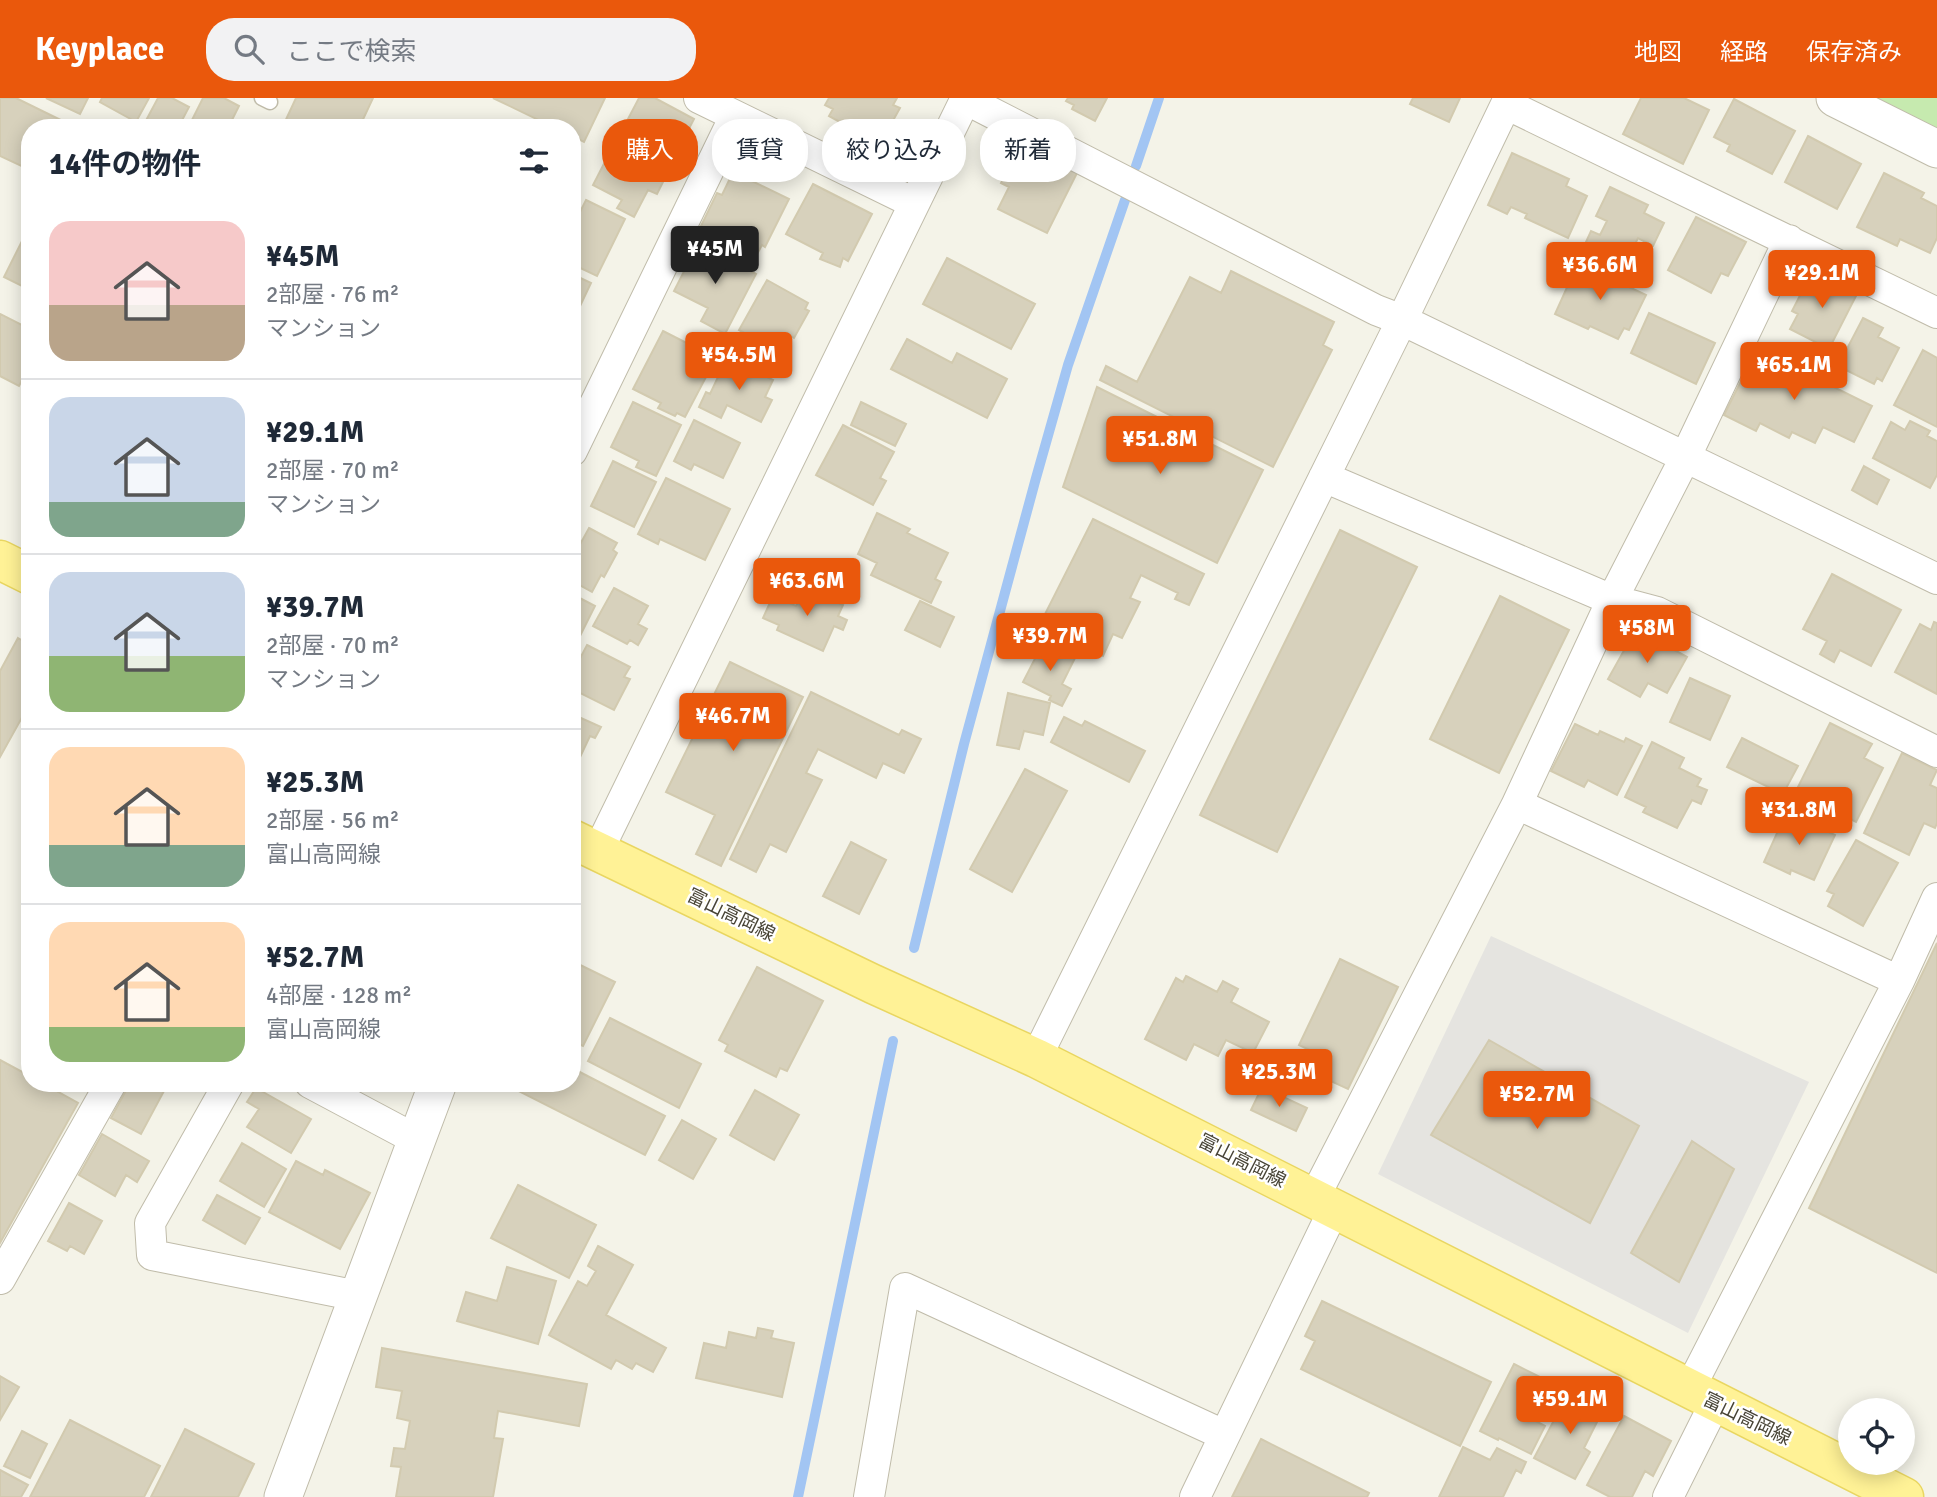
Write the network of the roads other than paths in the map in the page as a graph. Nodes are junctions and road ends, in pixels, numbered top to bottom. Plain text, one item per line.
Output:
1 (699, 98) edge
2 (1835, 98) edge
3 (966, 99) edge
4 (1507, 101) edge
5 (735, 116) junction
6 (1937, 149) edge
7 (914, 203) junction
8 (1788, 240) junction
9 (1937, 313) edge
10 (1402, 320) junction
11 (581, 433) edge
12 (1686, 456) junction
13 (1324, 477) junction
14 (0, 560) edge
15 (21, 570) edge
16 (1937, 579) edge
17 (1612, 600) junction
18 (1937, 752) edge
19 (1517, 804) junction
20 (585, 845) edge
21 (1937, 898) edge
22 (1899, 981) junction
23 (1036, 1058) junction
24 (106, 1092) edge
25 (224, 1092) edge
26 (327, 1092) edge
27 (435, 1092) edge
28 (416, 1140) junction
29 (1324, 1203) junction
30 (0, 1279) edge
31 (358, 1296) junction
32 (1702, 1396) junction
33 (1224, 1435) junction
34 (283, 1497) edge
35 (869, 1497) edge
36 (1195, 1497) edge
37 (1668, 1497) edge
38 (1904, 1497) edge

1 - 5 street
2 - 6 street
3 - 7 street
3 - 10 street
4 - 8 street
4 - 10 street
5 - 7 street
5 - 11 street
7 - 20 street
8 - 9 street
8 - 12 street
10 - 12 street
10 - 13 street
12 - 16 street
12 - 17 street
13 - 17 street
13 - 23 street
14 - 15 main road
17 - 18 street
17 - 19 street
19 - 22 street
19 - 29 street
20 - 23 main road, 富山高岡線
21 - 22 street
22 - 32 street
23 - 29 main road, 富山高岡線
24 - 30 street
25 - 31 street
26 - 28 street
27 - 28 street
28 - 31 street
29 - 32 main road, 富山高岡線
29 - 33 street
31 - 34 street
32 - 37 street
32 - 38 main road, 富山高岡線
33 - 35 street
33 - 36 street

